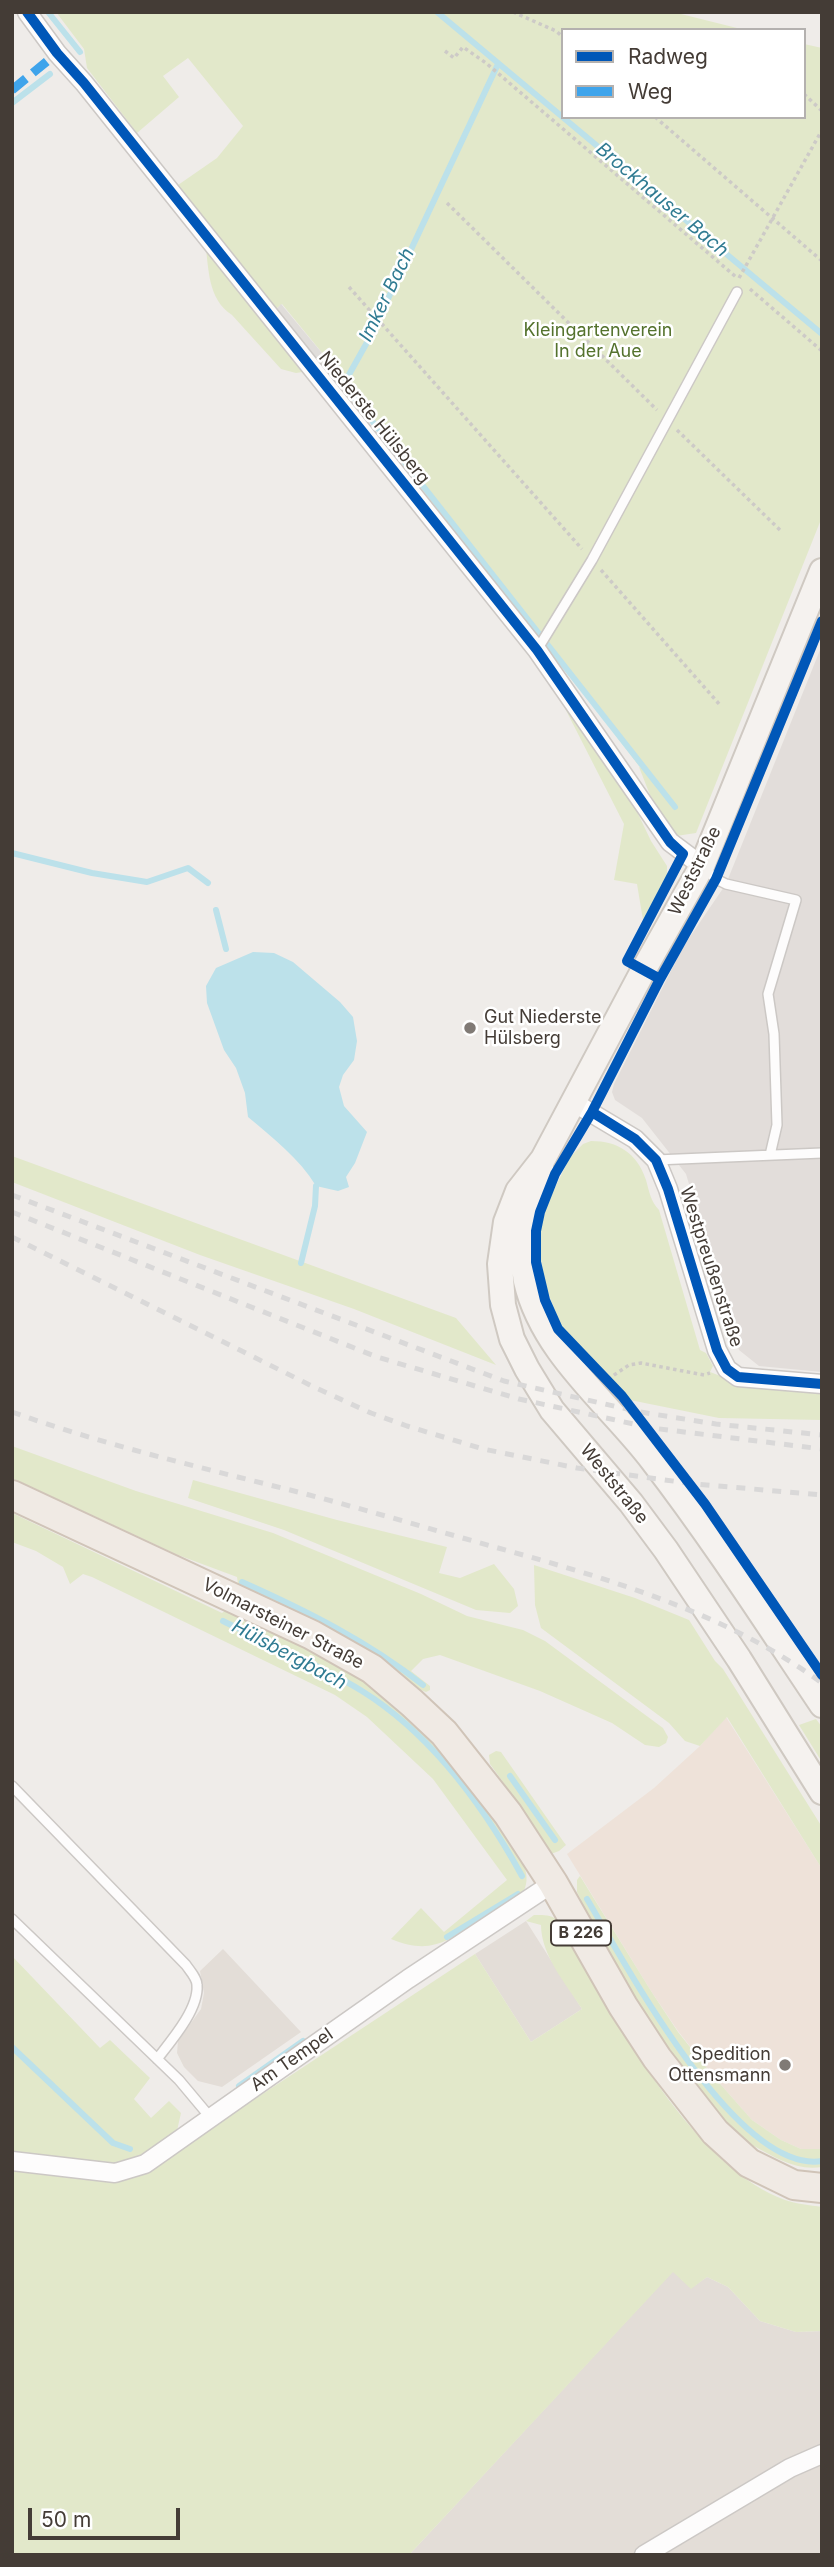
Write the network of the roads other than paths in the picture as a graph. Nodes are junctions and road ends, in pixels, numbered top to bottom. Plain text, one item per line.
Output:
1 (27, 12) edge
2 (737, 292) dead end
3 (822, 571) edge
4 (540, 647) junction
5 (702, 866) junction
6 (573, 1102) junction
7 (822, 1153) edge
8 (770, 1155) junction
9 (543, 1159) junction
10 (656, 1160) junction
11 (822, 1384) edge
12 (12, 1495) edge
13 (822, 1705) edge
14 (12, 1786) edge
15 (822, 1792) edge
16 (553, 1883) junction
17 (12, 1919) edge
18 (157, 2059) junction
19 (210, 2117) junction
20 (12, 2161) edge
21 (822, 2188) edge
22 (822, 2454) edge
23 (644, 2555) edge

1 - 4 street, Niederste Hülsberg
2 - 4 lane
3 - 5 street, Weststraße
4 - 5 street, Niederste Hülsberg
5 - 6 street, Weststraße
5 - 8 lane
6 - 9 street, Weststraße
6 - 10 street, Westpreußenstraße
7 - 8 lane
8 - 10 lane
9 - 13 street, Weststraße
9 - 15 street, Weststraße
10 - 11 street, Westpreußenstraße
12 - 16 main road, Volmarsteiner Straße / B 226
14 - 18 lane
16 - 19 street, Am Tempel
16 - 21 main road, Volmarsteiner Straße / B 226
17 - 18 lane
18 - 19 lane
19 - 20 street, Am Tempel
22 - 23 street

